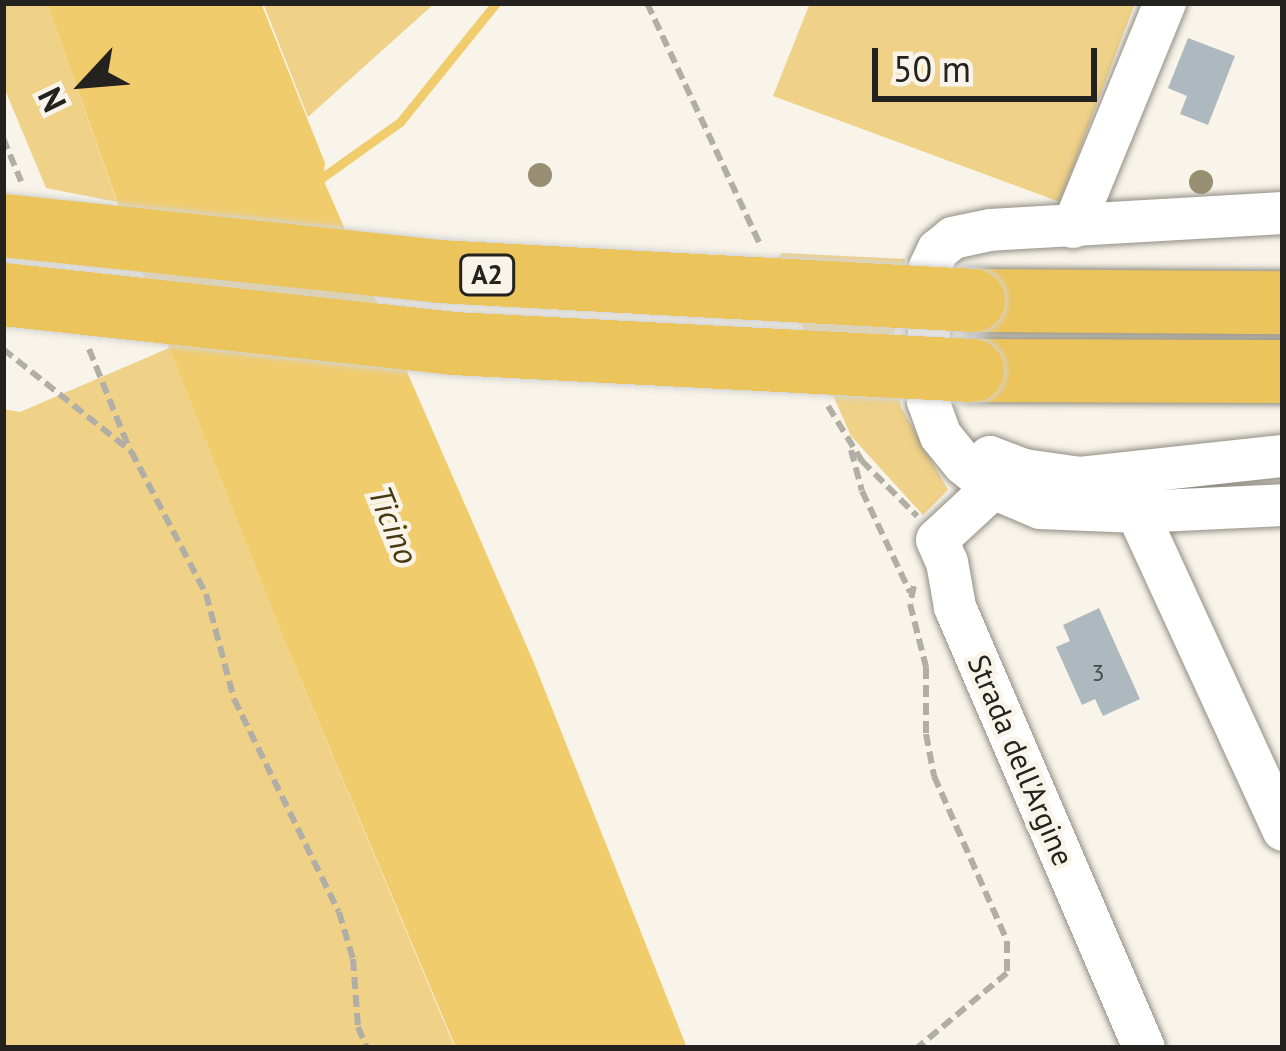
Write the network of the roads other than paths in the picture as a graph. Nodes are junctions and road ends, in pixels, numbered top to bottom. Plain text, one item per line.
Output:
1 (1165, 3) edge
2 (1283, 213) edge
3 (3, 225) edge
4 (1073, 227) junction
5 (3, 294) edge
6 (1283, 302) edge
7 (1283, 371) edge
8 (1283, 456) edge
9 (983, 480) junction
10 (1283, 505) edge
11 (1137, 512) junction
12 (1283, 830) edge
13 (1144, 1048) edge

1 - 4 street
2 - 4 street
3 - 6 highway, A2, bridge
4 - 9 street
5 - 7 highway, bridge
8 - 9 street
9 - 11 street
9 - 13 street, Strada dell'Argine
10 - 11 street
11 - 12 street

